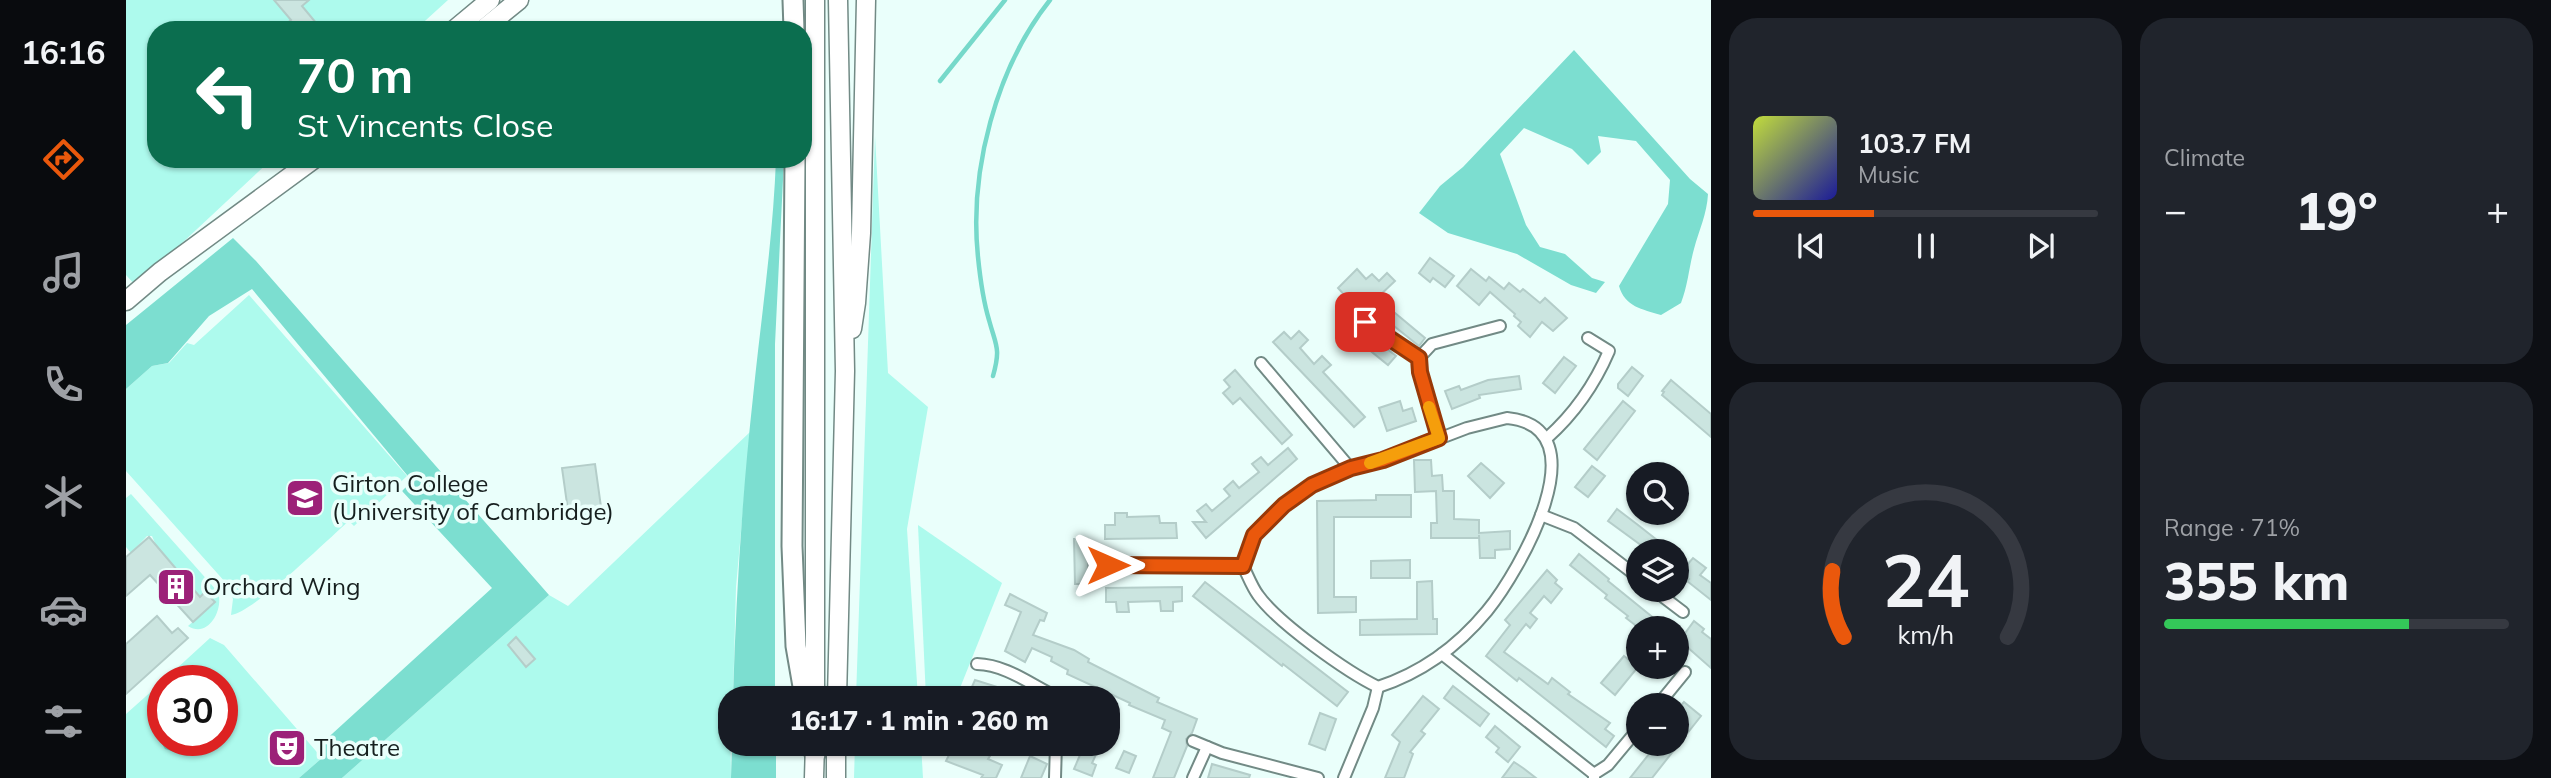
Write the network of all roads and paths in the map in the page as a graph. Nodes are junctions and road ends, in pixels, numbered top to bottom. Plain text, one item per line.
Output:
1 (490, 0) edge
2 (519, 0) edge
3 (793, 0) edge
4 (815, 0) edge
5 (838, 0) edge
6 (866, 0) edge
7 (465, 21) edge
8 (493, 21) edge
9 (794, 21) edge
10 (302, 168) edge
11 (795, 168) edge
12 (126, 302) edge
13 (1365, 322) dead end
14 (1500, 326) dead end
15 (1588, 338) dead end
16 (1419, 358) junction
17 (1261, 363) dead end
18 (845, 371) junction
19 (1439, 438) junction
20 (1547, 438) junction
21 (1351, 468) junction
22 (1541, 515) junction
23 (1108, 565) dead end
24 (1243, 566) junction
25 (1626, 568) edge
26 (1670, 602) edge
27 (1683, 612) dead end
28 (1442, 654) junction
29 (977, 664) dead end
30 (1679, 679) edge
31 (803, 686) edge
32 (815, 686) edge
33 (837, 686) edge
34 (1038, 686) edge
35 (1378, 687) junction
36 (1668, 693) edge
37 (1193, 741) dead end
38 (1626, 743) edge
39 (1207, 747) junction
40 (814, 756) edge
41 (836, 756) edge
42 (1055, 756) edge
43 (1594, 776) edge
44 (814, 778) edge
45 (836, 778) edge
46 (1055, 778) edge
47 (1193, 778) edge
48 (1318, 778) edge
49 (1344, 778) edge

1 - 7 main road
2 - 8 main road
3 - 9 highway
4 - 32 main road
5 - 18 main road
6 - 18 main road
10 - 12 main road
11 - 31 highway
13 - 16 street
14 - 16 street
15 - 20 street
16 - 19 street
17 - 21 street
18 - 33 main road
19 - 20 street
19 - 21 street
20 - 22 street
21 - 24 street
22 - 25 street
22 - 28 street
23 - 24 street
24 - 35 street
26 - 27 street
28 - 35 street
28 - 43 street
29 - 34 street
30 - 36 street
35 - 49 street
37 - 39 street
38 - 43 street
39 - 47 street
39 - 48 street
40 - 44 main road
41 - 45 main road
42 - 46 street

